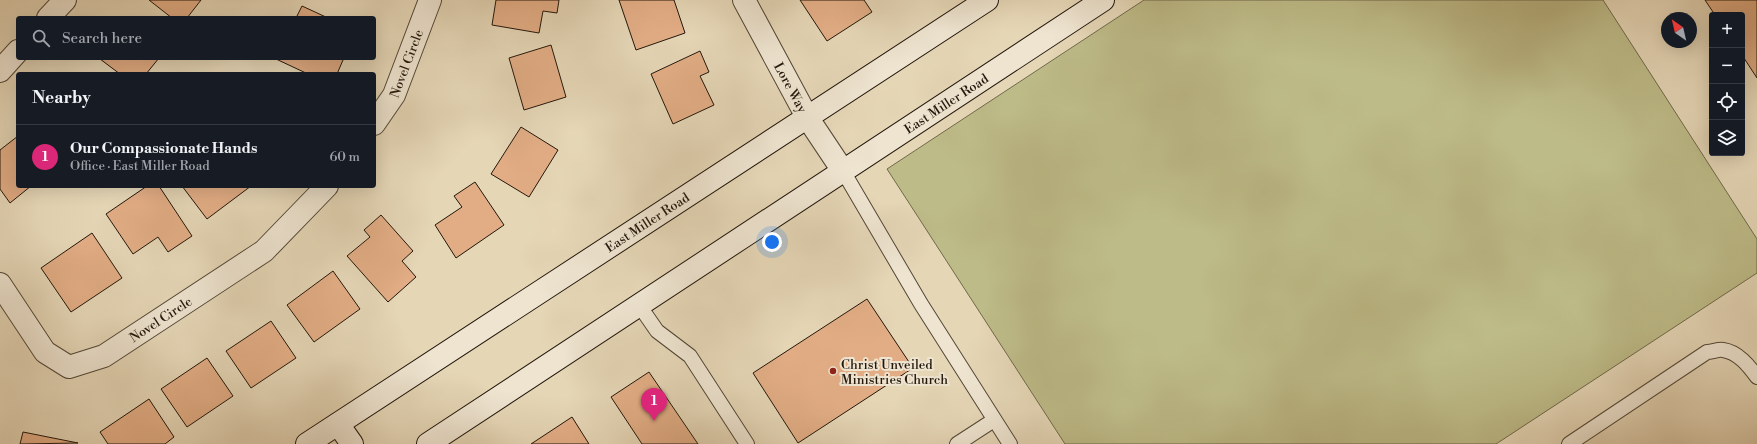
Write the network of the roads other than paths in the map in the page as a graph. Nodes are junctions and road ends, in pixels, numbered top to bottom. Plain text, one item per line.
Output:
1 (65, 0) edge
2 (430, 0) edge
3 (744, 0) edge
4 (987, 0) edge
5 (1103, 0) edge
6 (50, 16) edge
7 (16, 53) edge
8 (0, 71) edge
9 (807, 117) junction
10 (376, 121) edge
11 (843, 171) junction
12 (325, 188) edge
13 (0, 284) edge
14 (639, 305) junction
15 (1757, 377) edge
16 (994, 420) junction
17 (338, 424) junction
18 (307, 444) edge
19 (352, 444) edge
20 (428, 444) edge
21 (747, 444) edge
22 (957, 444) edge
23 (1010, 444) edge
24 (1569, 444) edge

1 - 6 main road
2 - 10 main road, Novel Circle
3 - 9 main road, Lore Way
4 - 9 main road, East Miller Road
5 - 11 main road, East Miller Road
7 - 8 main road
9 - 11 main road, Lore Way
9 - 17 main road, East Miller Road
11 - 14 main road, East Miller Road
11 - 16 lane
12 - 13 main road, Novel Circle
14 - 20 main road, East Miller Road
14 - 21 lane
15 - 24 lane
16 - 22 lane
16 - 23 lane
17 - 18 main road, East Miller Road
17 - 19 main road

